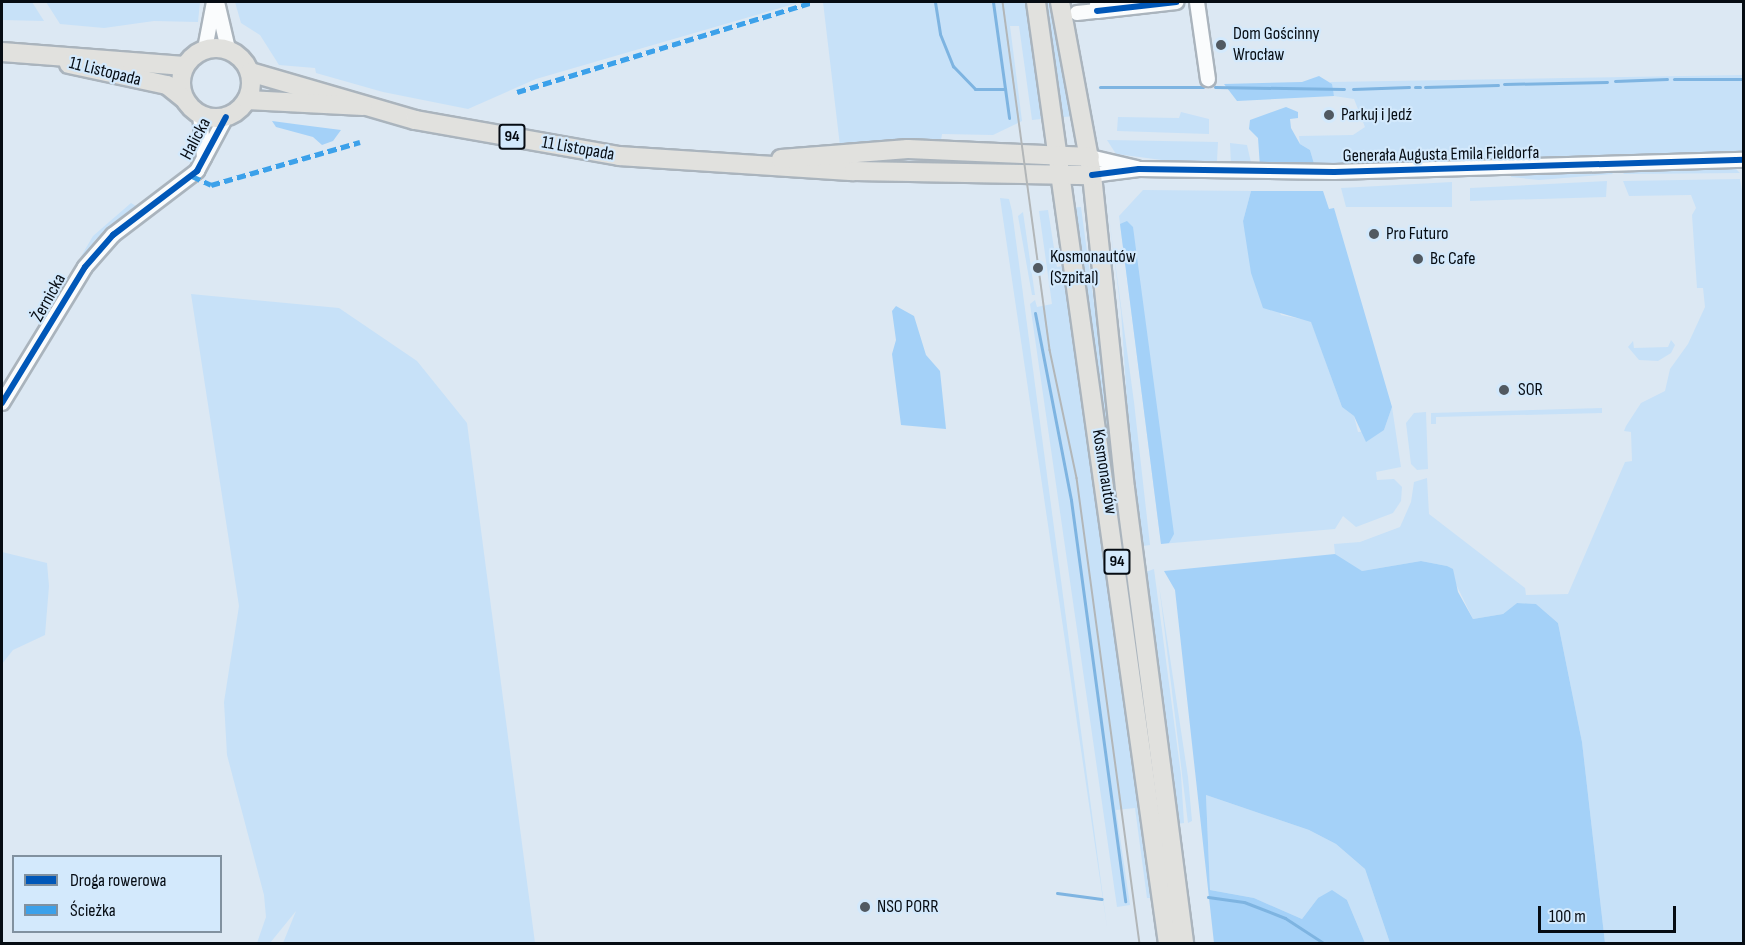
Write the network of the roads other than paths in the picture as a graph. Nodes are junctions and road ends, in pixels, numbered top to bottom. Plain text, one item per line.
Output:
1 (215, 2) edge
2 (1036, 2) edge
3 (1060, 2) edge
4 (1176, 2) edge
5 (1197, 2) edge
6 (1097, 6) edge
7 (1077, 13) dead end
8 (205, 49) junction
9 (228, 49) junction
10 (2, 52) edge
11 (56, 60) junction
12 (184, 66) junction
13 (250, 72) junction
14 (1208, 79) dead end
15 (184, 99) junction
16 (247, 100) junction
17 (365, 106) junction
18 (200, 114) junction
19 (226, 117) junction
20 (1057, 154) junction
21 (204, 158) junction
22 (1743, 160) edge
23 (759, 162) junction
24 (1091, 166) junction
25 (1059, 175) junction
26 (192, 176) joint
27 (2, 403) edge
28 (1168, 944) edge
29 (1184, 944) edge

1 - 8 street
1 - 9 street
2 - 20 main road, Kosmonautów
3 - 24 main road, Kosmonautów
4 - 6 street
5 - 14 street
6 - 7 street
8 - 9 main road
8 - 12 main road
9 - 13 main road
10 - 11 main road, 11 Listopada
11 - 12 main road, 11 Listopada
11 - 15 main road, 11 Listopada
12 - 15 main road
13 - 16 main road
13 - 17 main road, 11 Listopada / 94
15 - 18 main road
16 - 17 main road, 11 Listopada / 94
16 - 19 main road
17 - 23 main road, 11 Listopada / 94
18 - 19 main road
18 - 21 street, Halicka
19 - 21 street, Halicka
20 - 23 main road, 11 Listopada / 94
20 - 24 main road, 11 Listopada / 94
20 - 25 main road, Kosmonautów
21 - 26 street, Halicka
22 - 24 street, Generała Augusta Emila Fieldorfa
23 - 25 main road, 11 Listopada / 94
24 - 25 main road, 11 Listopada
24 - 29 main road, Kosmonautów / 94
25 - 28 main road, Kosmonautów / 94
26 - 27 street, Żernicka

